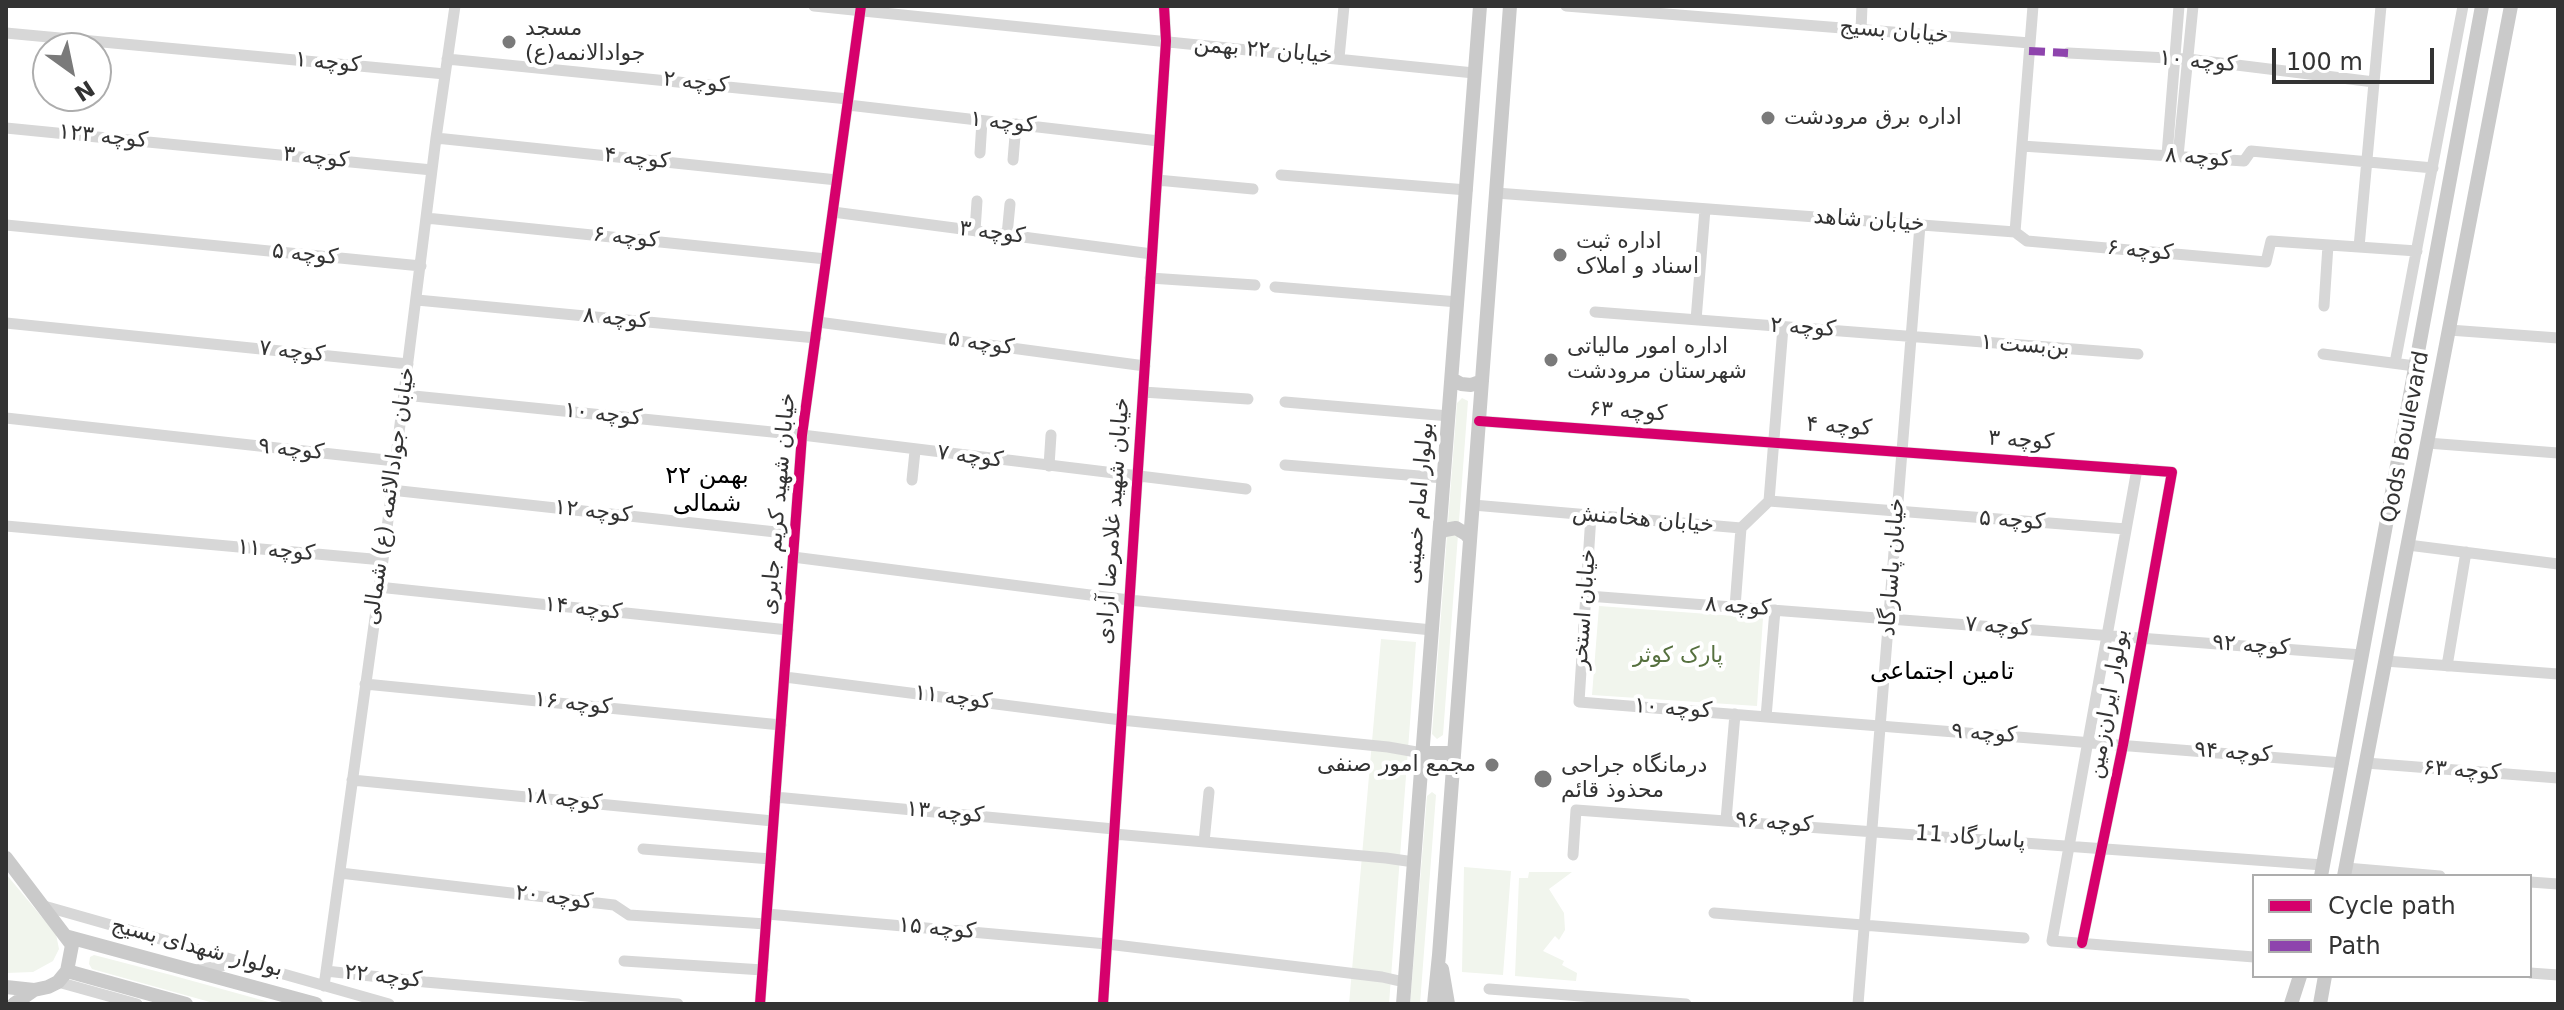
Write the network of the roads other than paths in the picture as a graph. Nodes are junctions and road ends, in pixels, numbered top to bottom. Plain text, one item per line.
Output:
1 (455, 6) edge
2 (814, 6) edge
3 (1164, 6) edge
4 (1344, 6) edge
5 (1480, 6) edge
6 (1510, 6) edge
7 (1566, 6) edge
8 (1862, 6) edge
9 (2033, 6) edge
10 (2179, 6) edge
11 (2193, 6) edge
12 (2381, 6) edge
13 (2463, 6) edge
14 (2482, 6) edge
15 (2511, 6) edge
16 (861, 8) edge
17 (1861, 30) junction
18 (6, 33) edge
19 (1166, 41) junction
20 (2030, 43) junction
21 (2068, 53) dead end
22 (1339, 58) junction
23 (2182, 58) junction
24 (447, 59) junction
25 (1474, 73) junction
26 (445, 74) junction
27 (2374, 82) junction
28 (848, 102) junction
29 (982, 121) junction
30 (1016, 124) junction
31 (6, 128) edge
32 (436, 138) junction
33 (1159, 141) junction
34 (2022, 146) junction
35 (201, 147) joint
36 (980, 153) dead end
37 (2172, 156) junction
38 (1013, 160) dead end
39 (2367, 162) junction
40 (2433, 168) junction
41 (432, 170) junction
42 (1281, 175) dead end
43 (837, 180) junction
44 (1157, 180) junction
45 (1253, 189) dead end
46 (1467, 190) junction
47 (1496, 193) junction
48 (977, 201) dead end
49 (1010, 204) dead end
50 (1705, 209) junction
51 (833, 212) junction
52 (426, 218) junction
53 (6, 225) edge
54 (1920, 225) junction
55 (975, 231) junction
56 (2015, 232) junction
57 (1007, 235) junction
58 (2328, 245) junction
59 (2359, 247) junction
60 (2417, 251) junction
61 (1152, 254) junction
62 (826, 259) junction
63 (421, 266) junction
64 (1150, 278) junction
65 (1255, 285) dead end
66 (1275, 287) dead end
67 (417, 300) junction
68 (1458, 302) junction
69 (2324, 306) dead end
70 (1595, 312) dead end
71 (1696, 320) junction
72 (818, 322) junction
73 (6, 323) edge
74 (1783, 327) junction
75 (2449, 330) junction
76 (1911, 337) junction
77 (816, 338) junction
78 (2558, 338) edge
79 (2138, 354) dead end
80 (2323, 354) dead end
81 (2395, 363) junction
82 (408, 364) junction
83 (1145, 366) junction
84 (2415, 366) junction
85 (1452, 379) junction
86 (1482, 381) junction
87 (1143, 392) junction
88 (404, 395) junction
89 (1248, 399) dead end
90 (1285, 402) dead end
91 (1449, 416) junction
92 (6, 418) edge
93 (1479, 421) junction
94 (802, 435) junction
95 (1051, 435) dead end
96 (1773, 442) junction
97 (2427, 443) junction
98 (915, 451) junction
99 (1902, 452) junction
100 (2558, 453) edge
101 (395, 461) junction
102 (1285, 465) dead end
103 (1049, 466) junction
104 (2137, 469) junction
105 (2172, 472) joint
106 (1137, 478) junction
107 (1444, 478) junction
108 (912, 480) dead end
109 (1246, 489) dead end
110 (391, 490) junction
111 (1769, 501) junction
112 (1473, 505) junction
113 (1897, 512) junction
114 (1591, 515) junction
115 (6, 526) edge
116 (1741, 528) junction
117 (2126, 529) junction
118 (1440, 533) junction
119 (794, 534) junction
120 (1470, 539) junction
121 (2408, 545) junction
122 (2466, 552) junction
123 (793, 557) junction
124 (383, 560) junction
125 (2558, 564) edge
126 (378, 587) junction
127 (1588, 596) junction
128 (1129, 600) junction
129 (1735, 607) junction
130 (1775, 610) junction
131 (1889, 619) junction
132 (788, 630) junction
133 (1432, 630) junction
134 (2107, 636) junction
135 (2141, 638) junction
136 (2362, 655) junction
137 (2385, 661) junction
138 (2447, 666) junction
139 (2558, 674) edge
140 (785, 677) junction
141 (365, 684) junction
142 (1579, 702) joint
143 (1735, 714) junction
144 (1766, 717) junction
145 (1121, 720) junction
146 (781, 725) junction
147 (1881, 726) junction
148 (2088, 742) junction
149 (2123, 745) junction
150 (1422, 753) junction
151 (1454, 753) junction
152 (2343, 763) junction
153 (2366, 763) junction
154 (2558, 778) edge
155 (352, 780) junction
156 (1209, 792) dead end
157 (775, 797) junction
158 (1726, 820) junction
159 (773, 821) junction
160 (1872, 831) junction
161 (1114, 832) junction
162 (1204, 842) junction
163 (2069, 846) junction
164 (2102, 848) junction
165 (643, 849) dead end
166 (1573, 855) dead end
167 (6, 858) edge
168 (771, 859) junction
169 (1414, 862) junction
170 (2322, 871) edge
171 (2345, 872) edge
172 (340, 873) junction
173 (2392, 874) edge
174 (2532, 882) edge
175 (2558, 884) edge
176 (44, 906) junction
177 (1714, 913) dead end
178 (766, 919) junction
179 (1864, 925) junction
180 (65, 936) junction
181 (2024, 938) dead end
182 (2082, 943) junction
183 (1107, 944) junction
184 (1439, 955) junction
185 (2252, 957) edge
186 (624, 961) dead end
187 (242, 962) junction
188 (196, 970) junction
189 (763, 970) junction
190 (326, 971) junction
191 (2532, 973) edge
192 (2558, 975) edge
193 (63, 976) junction
194 (2299, 978) edge
195 (2325, 978) edge
196 (1404, 982) junction
197 (324, 986) junction
198 (6, 987) edge
199 (1489, 989) dead end
200 (34, 990) junction
201 (1662, 1003) edge
202 (2320, 1003) edge
203 (14, 1004) edge
204 (137, 1004) edge
205 (186, 1004) edge
206 (316, 1004) edge
207 (389, 1004) edge
208 (678, 1004) edge
209 (760, 1004) edge
210 (1103, 1004) edge
211 (1403, 1004) edge
212 (1434, 1004) edge
213 (1448, 1004) edge
214 (1686, 1004) edge
215 (1858, 1004) edge
216 (2291, 1004) edge

1 - 24 street, خیابان جوادالائمه (ع) شمالی
2 - 16 street, خیابان ۲۲ بهمن
3 - 19 street, خیابان شهید غلامرضا آزادی
4 - 22 street
5 - 25 main road, بولوار امام خمینی
6 - 47 main road
7 - 17 street, خیابان بسیج
8 - 17 street
9 - 20 street
10 - 23 street
11 - 23 street
12 - 27 street
13 - 40 street
14 - 84 main road, Qods Boulevard
15 - 75 main road, Qods Boulevard
16 - 19 street, خیابان ۲۲ بهمن
16 - 28 street, خیابان شهید کریم جابری
17 - 20 street, خیابان بسیج
18 - 26 street, کوچه ۱
19 - 22 street, خیابان ۲۲ بهمن
19 - 33 street, خیابان شهید غلامرضا آزادی
20 - 34 street
21 - 23 street, کوچه ۱۰
22 - 25 street, خیابان ۲۲ بهمن
23 - 27 street, کوچه ۱۰
23 - 37 street
24 - 26 street, خیابان جوادالائمه (ع) شمالی
24 - 28 street, کوچه ۲
25 - 46 main road, بولوار امام خمینی
26 - 32 street, خیابان جوادالائمه (ع) شمالی
27 - 39 street
28 - 29 street, کوچه ۱
28 - 43 street, خیابان شهید کریم جابری
29 - 30 street, کوچه ۱
29 - 36 street
30 - 33 street, کوچه ۱
30 - 38 street
31 - 35 street, کوچه ۱۲۳
32 - 41 street, خیابان جوادالائمه (ع) شمالی
32 - 43 street, کوچه ۴
33 - 44 street, خیابان شهید غلامرضا آزادی
34 - 37 street, کوچه ۸
34 - 56 street
35 - 41 street, کوچه ۳
37 - 39 street, کوچه ۸
39 - 40 street
39 - 59 street
40 - 60 street
41 - 52 street, خیابان جوادالائمه (ع) شمالی
42 - 46 street
43 - 51 street, خیابان شهید کریم جابری
44 - 45 street
44 - 61 street, خیابان شهید غلامرضا آزادی
46 - 68 main road, بولوار امام خمینی
47 - 50 street, خیابان شاهد
47 - 86 main road
48 - 55 street
49 - 57 street
50 - 54 street, خیابان شاهد
50 - 71 street
51 - 55 street, کوچه ۳
51 - 62 street, خیابان شهید کریم جابری
52 - 62 street, کوچه ۶
52 - 63 street, خیابان جوادالائمه (ع) شمالی
53 - 63 street, کوچه ۵
54 - 56 street, خیابان شاهد
54 - 76 street, خیابان پاسارگاد
55 - 57 street, کوچه ۳
56 - 58 street, کوچه ۶
57 - 61 street, کوچه ۳
58 - 59 street
58 - 69 street
59 - 60 street
60 - 81 street
61 - 64 street, خیابان شهید غلامرضا آزادی
62 - 72 street, خیابان شهید کریم جابری
63 - 67 street, خیابان جوادالائمه (ع) شمالی
64 - 65 street
64 - 83 street, خیابان شهید غلامرضا آزادی
66 - 68 street
67 - 77 street, کوچه ۸
67 - 82 street, خیابان جوادالائمه (ع) شمالی
68 - 85 main road, بولوار امام خمینی
70 - 71 street, کوچه ۲
71 - 74 street, کوچه ۲
72 - 77 street, خیابان شهید کریم جابری
72 - 83 street, کوچه ۵
73 - 82 street, کوچه ۷
74 - 76 street, کوچه ۲
74 - 96 street
75 - 78 street
75 - 97 main road, Qods Boulevard
76 - 79 street, بن‌بست ۱
76 - 99 street, خیابان پاسارگاد
77 - 94 street, خیابان شهید کریم جابری
80 - 81 street
81 - 84 street
82 - 88 street, خیابان جوادالائمه (ع) شمالی
83 - 87 street, خیابان شهید غلامرضا آزادی
84 - 136 main road, Qods Boulevard
85 - 86 main road
85 - 91 main road, بولوار امام خمینی
86 - 93 main road
87 - 89 street
87 - 106 street, خیابان شهید غلامرضا آزادی
88 - 94 street, کوچه ۱۰
88 - 101 street, خیابان جوادالائمه (ع) شمالی
90 - 91 street
91 - 107 main road, بولوار امام خمینی
92 - 101 street, کوچه ۹
93 - 96 street, کوچه ۶۳
93 - 112 main road
94 - 98 street, کوچه ۷
94 - 119 street, خیابان شهید کریم جابری
95 - 103 street
96 - 99 street, کوچه ۴
96 - 111 street
97 - 100 street
97 - 121 main road, Qods Boulevard
98 - 103 street, کوچه ۷
98 - 108 street
99 - 104 street, کوچه ۳
99 - 113 street, خیابان پاسارگاد
101 - 110 street, خیابان جوادالائمه (ع) شمالی
102 - 107 street
103 - 106 street, کوچه ۷
104 - 105 street, کوچه ۳
104 - 117 street, بولوار ایران‌زمین
105 - 135 street, بولوار ایران‌زمین
106 - 109 street, کوچه ۷
106 - 128 street, خیابان شهید غلامرضا آزادی
107 - 118 main road, بولوار امام خمینی
110 - 119 street, کوچه ۱۲
110 - 124 street, خیابان جوادالائمه (ع) شمالی
111 - 113 street
111 - 116 street, خیابان هخامنش
112 - 114 street, خیابان هخامنش
112 - 120 main road
113 - 117 street, کوچه ۵
113 - 131 street, خیابان پاسارگاد
114 - 116 street, خیابان هخامنش
114 - 127 street, خیابان استخر
115 - 124 street, کوچه ۱۱
116 - 129 street
117 - 134 street, بولوار ایران‌زمین
118 - 120 main road
118 - 133 main road, بولوار امام خمینی
119 - 123 street, خیابان شهید کریم جابری
120 - 151 main road
121 - 122 street
121 - 137 main road, Qods Boulevard
122 - 125 street
122 - 138 street
123 - 128 street
123 - 132 street, خیابان شهید کریم جابری
124 - 126 street, خیابان جوادالائمه (ع) شمالی
126 - 132 street, کوچه ۱۴
126 - 141 street, خیابان جوادالائمه (ع) شمالی
127 - 129 street, کوچه ۸
127 - 142 street, خیابان استخر
128 - 133 street
128 - 145 street, خیابان شهید غلامرضا آزادی
129 - 130 street, کوچه ۸
130 - 131 street, کوچه ۸
130 - 144 street
131 - 134 street, کوچه ۷
131 - 147 street, خیابان پاسارگاد
132 - 140 street, خیابان شهید کریم جابری
133 - 150 main road, بولوار امام خمینی
134 - 135 street, کوچه ۷
134 - 148 street, بولوار ایران‌زمین
135 - 136 street, کوچه ۹۲
135 - 149 street, بولوار ایران‌زمین
136 - 152 main road, Qods Boulevard
137 - 138 street
137 - 153 main road, Qods Boulevard
138 - 139 street
140 - 145 street, کوچه ۱۱
140 - 146 street, خیابان شهید کریم جابری
141 - 146 street, کوچه ۱۶
141 - 155 street, خیابان جوادالائمه (ع) شمالی
142 - 143 street, کوچه ۱۰
143 - 144 street, کوچه ۱۰
143 - 158 street
144 - 147 street
145 - 150 street
145 - 161 street, خیابان شهید غلامرضا آزادی
146 - 157 street, خیابان شهید کریم جابری
147 - 148 street, کوچه ۹
147 - 160 street, خیابان پاسارگاد
148 - 149 street, کوچه ۹
148 - 163 street, بولوار ایران‌زمین
149 - 152 street, کوچه ۹۴
149 - 164 street, بولوار ایران‌زمین
150 - 151 main road
150 - 169 main road, بولوار امام خمینی
151 - 184 main road
152 - 170 main road, Qods Boulevard
153 - 154 street, کوچه ۶۳
153 - 171 main road, Qods Boulevard
155 - 159 street, کوچه ۱۸
155 - 172 street, خیابان جوادالائمه (ع) شمالی
156 - 162 street
157 - 159 street, خیابان شهید کریم جابری
157 - 161 street, کوچه ۱۳
158 - 160 street, کوچه ۹۶
158 - 166 street, کوچه ۹۶
159 - 168 street, خیابان شهید کریم جابری
160 - 163 street, پاسارگاد 11
160 - 179 street, خیابان پاسارگاد
161 - 162 street
161 - 183 street, خیابان شهید غلامرضا آزادی
162 - 169 street
163 - 164 street
163 - 182 street, بولوار ایران‌زمین
164 - 170 street
164 - 182 street, بولوار ایران‌زمین
165 - 168 street
167 - 176 main road
168 - 178 street, خیابان شهید کریم جابری
169 - 196 main road, بولوار امام خمینی
171 - 173 street
172 - 178 street, کوچه ۲۰
172 - 190 street, خیابان جوادالائمه (ع) شمالی
174 - 175 street
176 - 180 main road
176 - 187 street
177 - 179 street
178 - 183 street, کوچه ۱۵
178 - 189 street, خیابان شهید کریم جابری
179 - 181 street
179 - 215 street, خیابان پاسارگاد
180 - 188 main road, بولوار شهدای بسیج
180 - 193 main road
182 - 185 street
183 - 196 street
183 - 210 street, خیابان شهید غلامرضا آزادی
184 - 212 main road
184 - 213 main road
186 - 189 street
187 - 188 street
187 - 197 street
188 - 206 main road, بولوار شهدای بسیج
189 - 209 street, خیابان شهید کریم جابری
190 - 197 street, خیابان جوادالائمه (ع) شمالی
190 - 208 street, کوچه ۲۲
191 - 192 street
193 - 200 main road
193 - 204 street
193 - 205 main road
194 - 216 main road
195 - 202 main road
196 - 211 main road, بولوار امام خمینی
197 - 207 street
198 - 200 main road
199 - 201 street
200 - 203 main road
201 - 214 street

